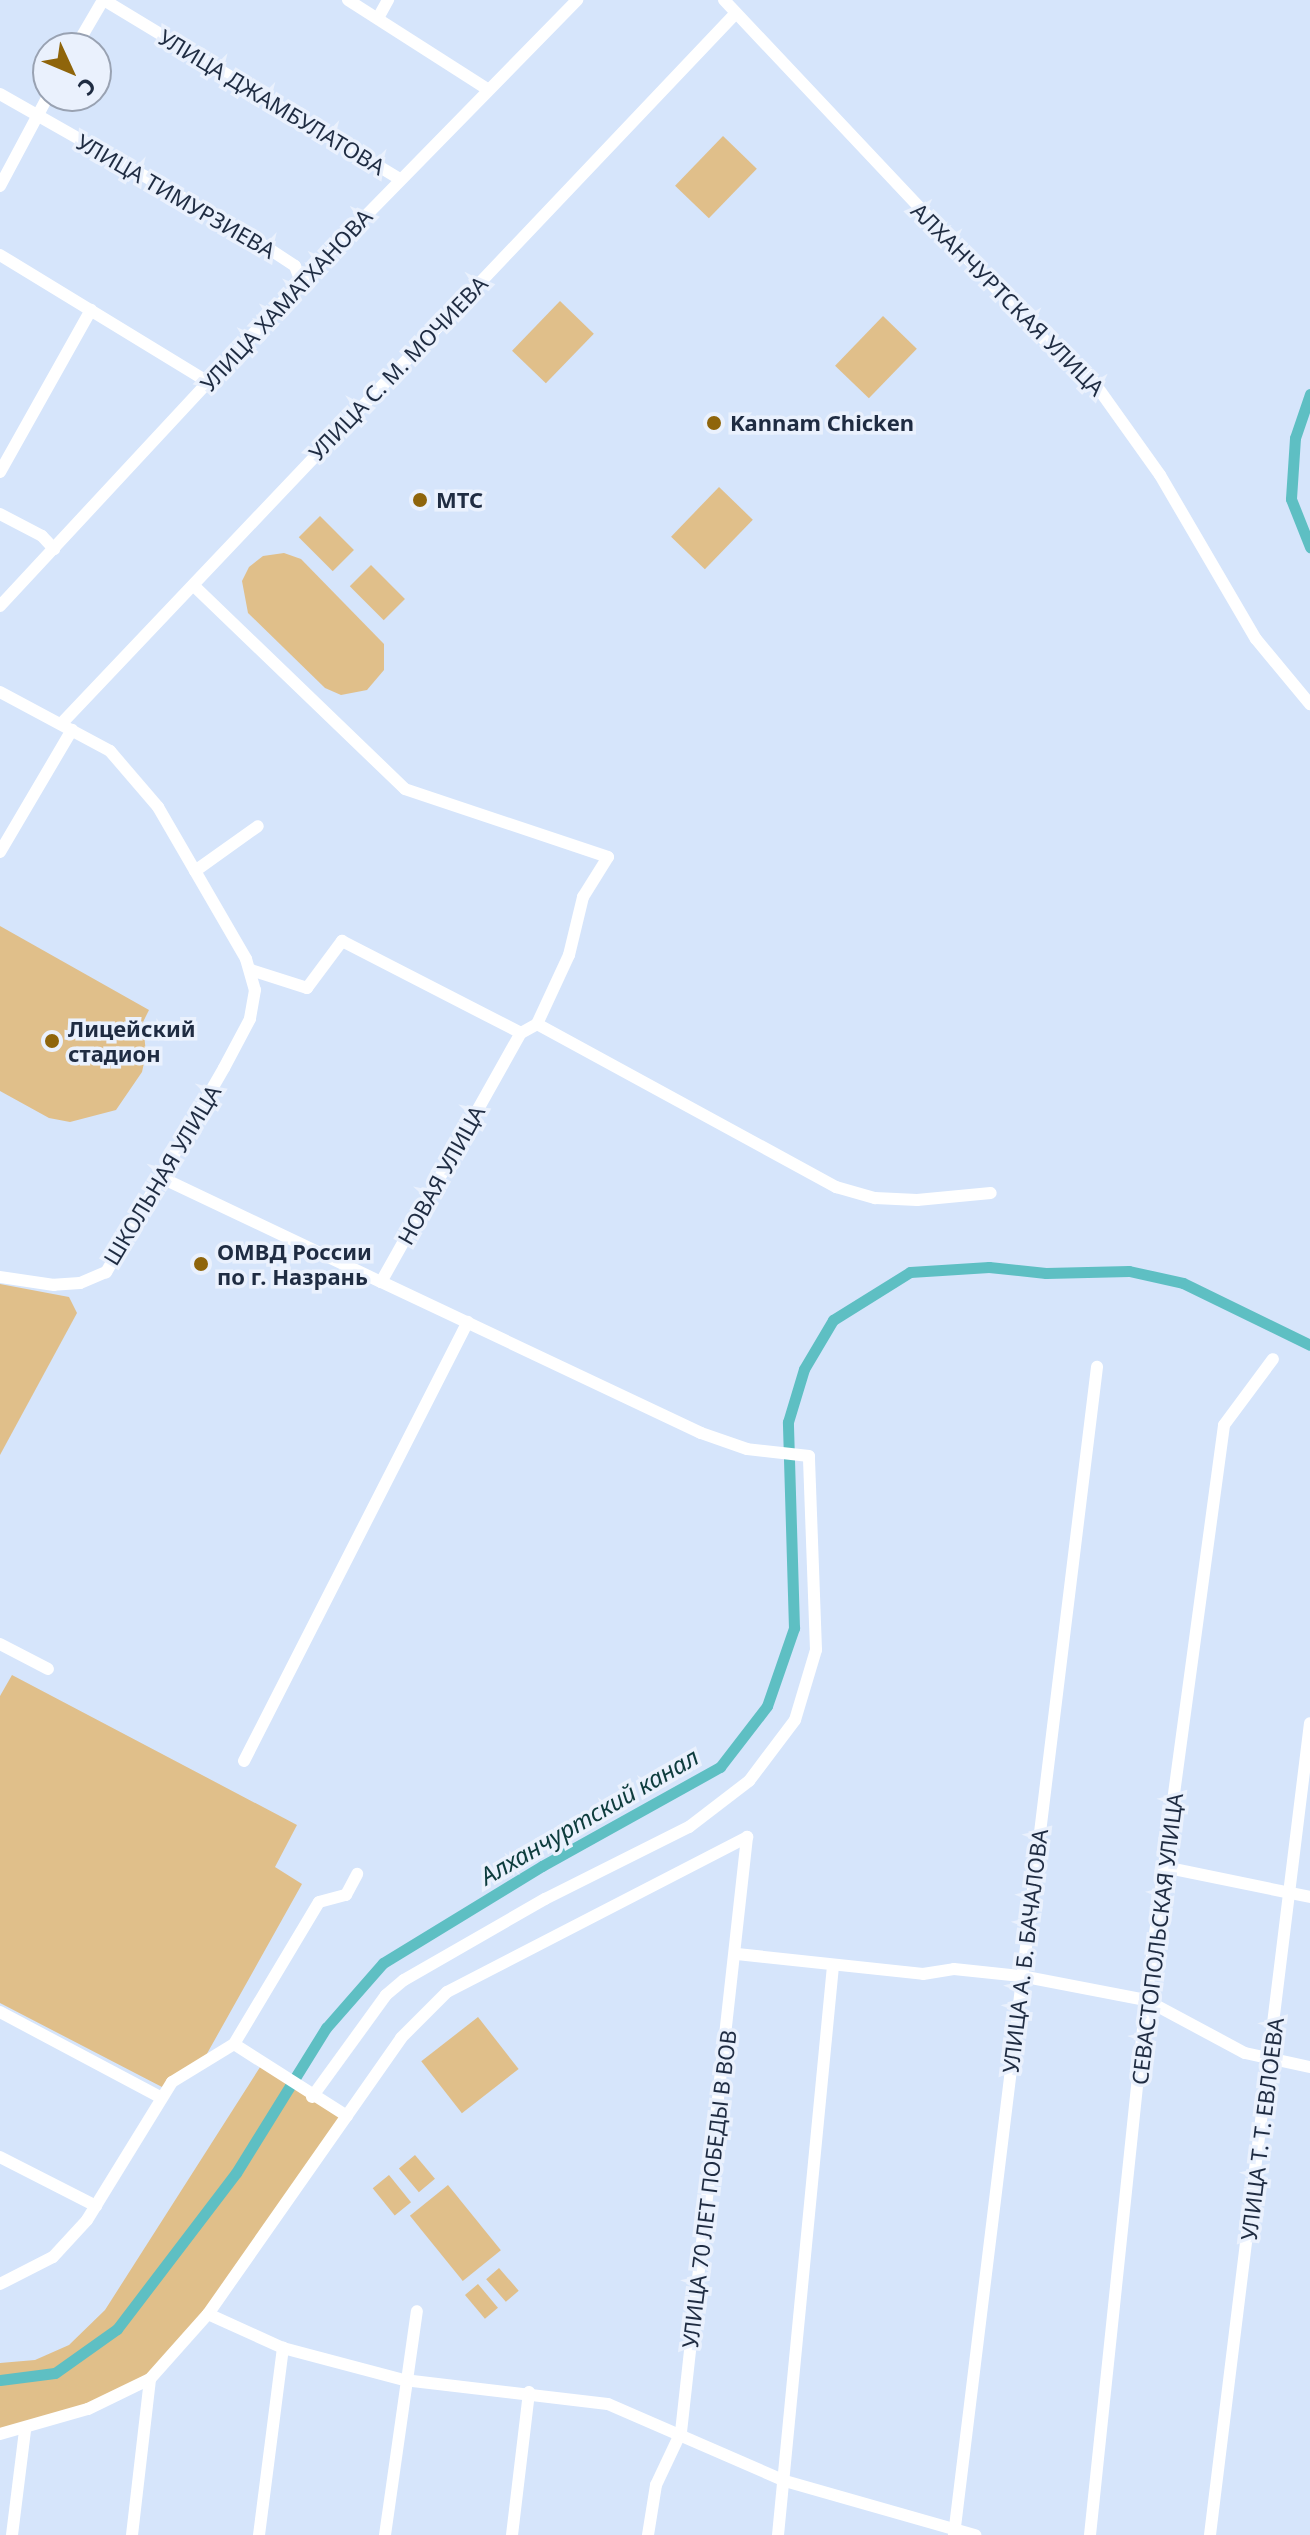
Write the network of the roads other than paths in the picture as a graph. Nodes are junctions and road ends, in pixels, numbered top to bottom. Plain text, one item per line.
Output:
1 (103, 0) edge
2 (348, 0) edge
3 (388, 0) edge
4 (577, 0) edge
5 (724, 0) edge
6 (736, 13) junction
7 (378, 18) junction
8 (84, 32) edge
9 (487, 89) junction
10 (0, 94) edge
11 (39, 112) edge
12 (37, 116) junction
13 (399, 179) junction
14 (0, 186) edge
15 (0, 255) edge
16 (301, 282) junction
17 (91, 310) junction
18 (210, 383) junction
19 (0, 472) edge
20 (0, 514) edge
21 (54, 549) junction
22 (193, 585) junction
23 (0, 606) edge
24 (0, 692) edge
25 (1310, 704) edge
26 (66, 727) junction
27 (258, 826) dead end
28 (0, 852) edge
29 (195, 871) junction
30 (251, 970) junction
31 (537, 1024) junction
32 (521, 1033) junction
33 (162, 1178) junction
34 (991, 1193) dead end
35 (0, 1277) edge
36 (381, 1282) junction
37 (468, 1322) junction
38 (1273, 1359) dead end
39 (1097, 1367) dead end
40 (0, 1644) edge
41 (48, 1669) dead end
42 (1310, 1723) edge
43 (244, 1761) dead end
44 (1164, 1867) junction
45 (357, 1874) dead end
46 (1289, 1892) junction
47 (1310, 1897) edge
48 (737, 1954) junction
49 (833, 1966) junction
50 (1021, 1976) junction
51 (1146, 2000) junction
52 (0, 2012) edge
53 (234, 2044) junction
54 (1272, 2057) junction
55 (1310, 2067) edge
56 (312, 2097) junction
57 (162, 2098) junction
58 (347, 2116) junction
59 (0, 2157) edge
60 (96, 2206) junction
61 (0, 2284) edge
62 (417, 2311) dead end
63 (208, 2314) junction
64 (283, 2348) junction
65 (150, 2379) junction
66 (404, 2380) junction
67 (529, 2392) junction
68 (25, 2430) junction
69 (681, 2432) junction
70 (0, 2434) edge
71 (785, 2481) junction
72 (954, 2532) edge
73 (12, 2535) edge
74 (132, 2535) edge
75 (259, 2535) edge
76 (385, 2535) edge
77 (512, 2535) edge
78 (648, 2535) edge
79 (778, 2535) edge
80 (975, 2535) edge
81 (1090, 2535) edge
82 (1210, 2535) edge

1 - 8 street
1 - 13 street, УЛИЦА ДЖАМБУЛАТОВА
2 - 7 street
3 - 7 street
4 - 9 street, УЛИЦА ХАМАТХАНОВА
5 - 6 street, АЛХАНЧУРТСКАЯ УЛИЦА
6 - 22 street, УЛИЦА С. М. МОЧИЕВА
6 - 25 street, АЛХАНЧУРТСКАЯ УЛИЦА
7 - 9 street
9 - 13 street, УЛИЦА ХАМАТХАНОВА
10 - 12 street, УЛИЦА ТИМУРЗИЕВА
11 - 12 street
12 - 14 street
12 - 16 street, УЛИЦА ТИМУРЗИЕВА
13 - 16 street, УЛИЦА ХАМАТХАНОВА
15 - 17 street
16 - 18 street, УЛИЦА ХАМАТХАНОВА
17 - 18 street
17 - 19 street
18 - 21 street, УЛИЦА ХАМАТХАНОВА
20 - 21 street
21 - 23 street, УЛИЦА ХАМАТХАНОВА
22 - 26 street, УЛИЦА С. М. МОЧИЕВА
22 - 31 street
24 - 26 street
26 - 28 street, УЛИЦА С. М. МОЧИЕВА
26 - 29 street
27 - 29 street
29 - 30 street
30 - 32 street
30 - 33 street, ШКОЛЬНАЯ УЛИЦА
31 - 32 street
31 - 34 street
32 - 36 street, НОВАЯ УЛИЦА
33 - 35 street, ШКОЛЬНАЯ УЛИЦА
33 - 36 street
36 - 37 street
37 - 43 street
37 - 56 street
38 - 44 street, СЕВАСТОПОЛЬСКАЯ УЛИЦА
39 - 50 street, УЛИЦА А. Б. БАЧАЛОВА
40 - 41 street
42 - 46 street, УЛИЦА Т. Т. ЕВЛОЕВА
44 - 46 street
44 - 51 street, СЕВАСТОПОЛЬСКАЯ УЛИЦА
45 - 53 street
46 - 47 street
46 - 54 street, УЛИЦА Т. Т. ЕВЛОЕВА
48 - 49 street
48 - 58 street, УЛИЦА 70 ЛЕТ ПОБЕДЫ В ВОВ
48 - 69 street, УЛИЦА 70 ЛЕТ ПОБЕДЫ В ВОВ
49 - 50 street
49 - 71 street
50 - 51 street
50 - 72 street, УЛИЦА А. Б. БАЧАЛОВА
51 - 54 street
51 - 81 street, СЕВАСТОПОЛЬСКАЯ УЛИЦА
52 - 57 street
53 - 56 street
53 - 57 street
54 - 55 street
54 - 82 street, УЛИЦА Т. Т. ЕВЛОЕВА
56 - 58 street
57 - 60 street
58 - 63 street
59 - 60 street
60 - 61 street
62 - 66 street
63 - 64 street
63 - 65 street
64 - 66 street
64 - 75 street
65 - 68 street
65 - 74 street
66 - 67 street
66 - 76 street
67 - 69 street
67 - 77 street
68 - 70 street
68 - 73 street
69 - 71 street
69 - 78 street, УЛИЦА 70 ЛЕТ ПОБЕДЫ В ВОВ
71 - 72 street
71 - 79 street
72 - 80 street

